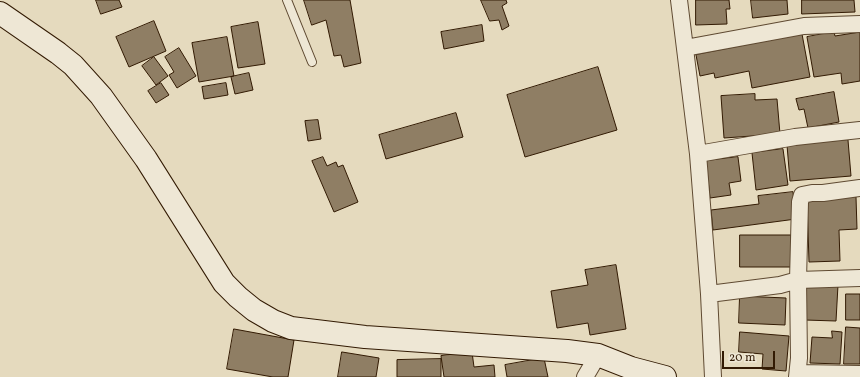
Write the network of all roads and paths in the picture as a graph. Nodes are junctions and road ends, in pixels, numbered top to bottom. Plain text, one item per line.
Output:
1 (288, 0) edge
2 (679, 0) edge
3 (0, 13) edge
4 (860, 24) edge
5 (685, 48) junction
6 (312, 62) dead end
7 (860, 130) edge
8 (698, 154) junction
9 (860, 188) edge
10 (860, 278) edge
11 (798, 280) junction
12 (709, 294) junction
13 (598, 355) junction
14 (860, 374) edge
15 (797, 375) edge
16 (585, 377) edge
17 (665, 377) edge
18 (713, 377) edge

1 - 6 lane
2 - 5 street
3 - 13 main road
4 - 5 street
5 - 8 street
7 - 8 street
8 - 12 street
9 - 11 street
10 - 11 street
11 - 12 street
11 - 15 street
12 - 18 street
13 - 16 street
13 - 17 main road
14 - 15 street

